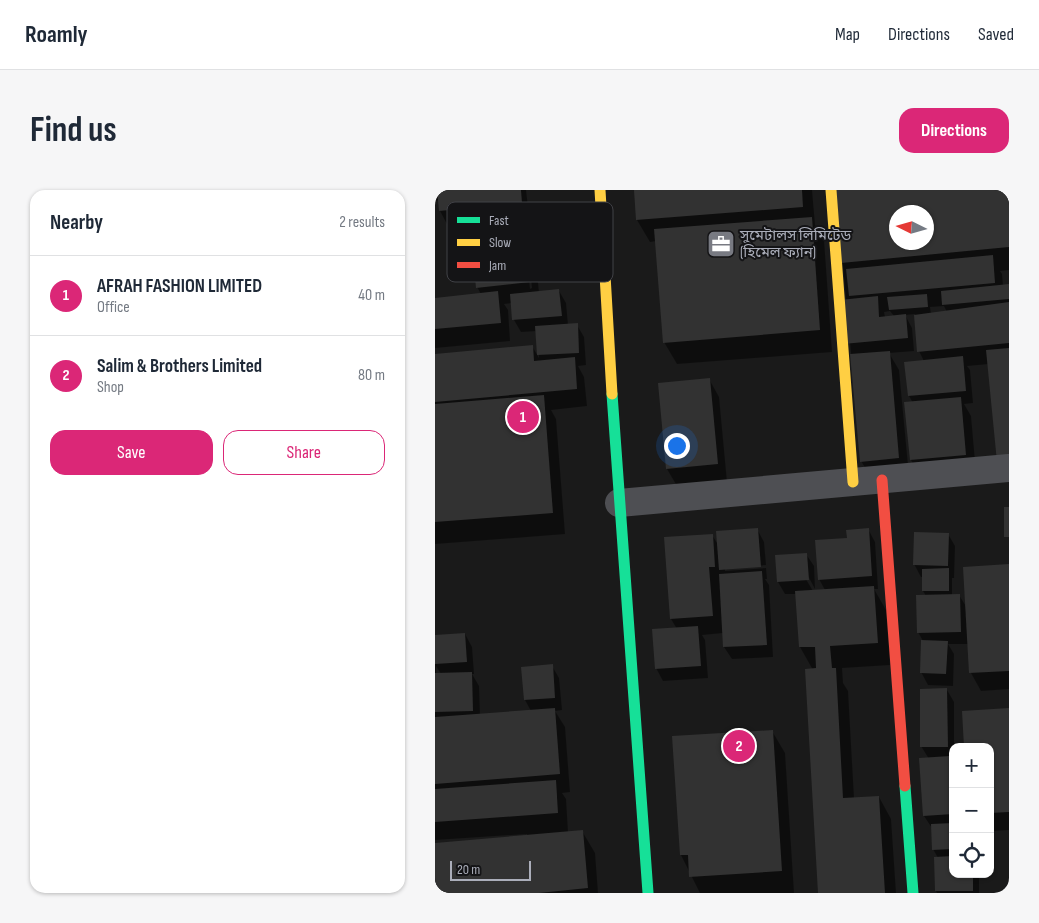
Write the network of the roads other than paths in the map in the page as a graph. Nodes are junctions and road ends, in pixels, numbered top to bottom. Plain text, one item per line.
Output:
1 (831, 190) edge
2 (606, 282) edge
3 (1009, 468) edge
4 (882, 480) junction
5 (853, 482) junction
6 (619, 502) junction
7 (648, 893) edge
8 (913, 893) edge

1 - 5 street
2 - 6 street
3 - 4 street
4 - 5 street
4 - 8 street
5 - 6 street
6 - 7 street

